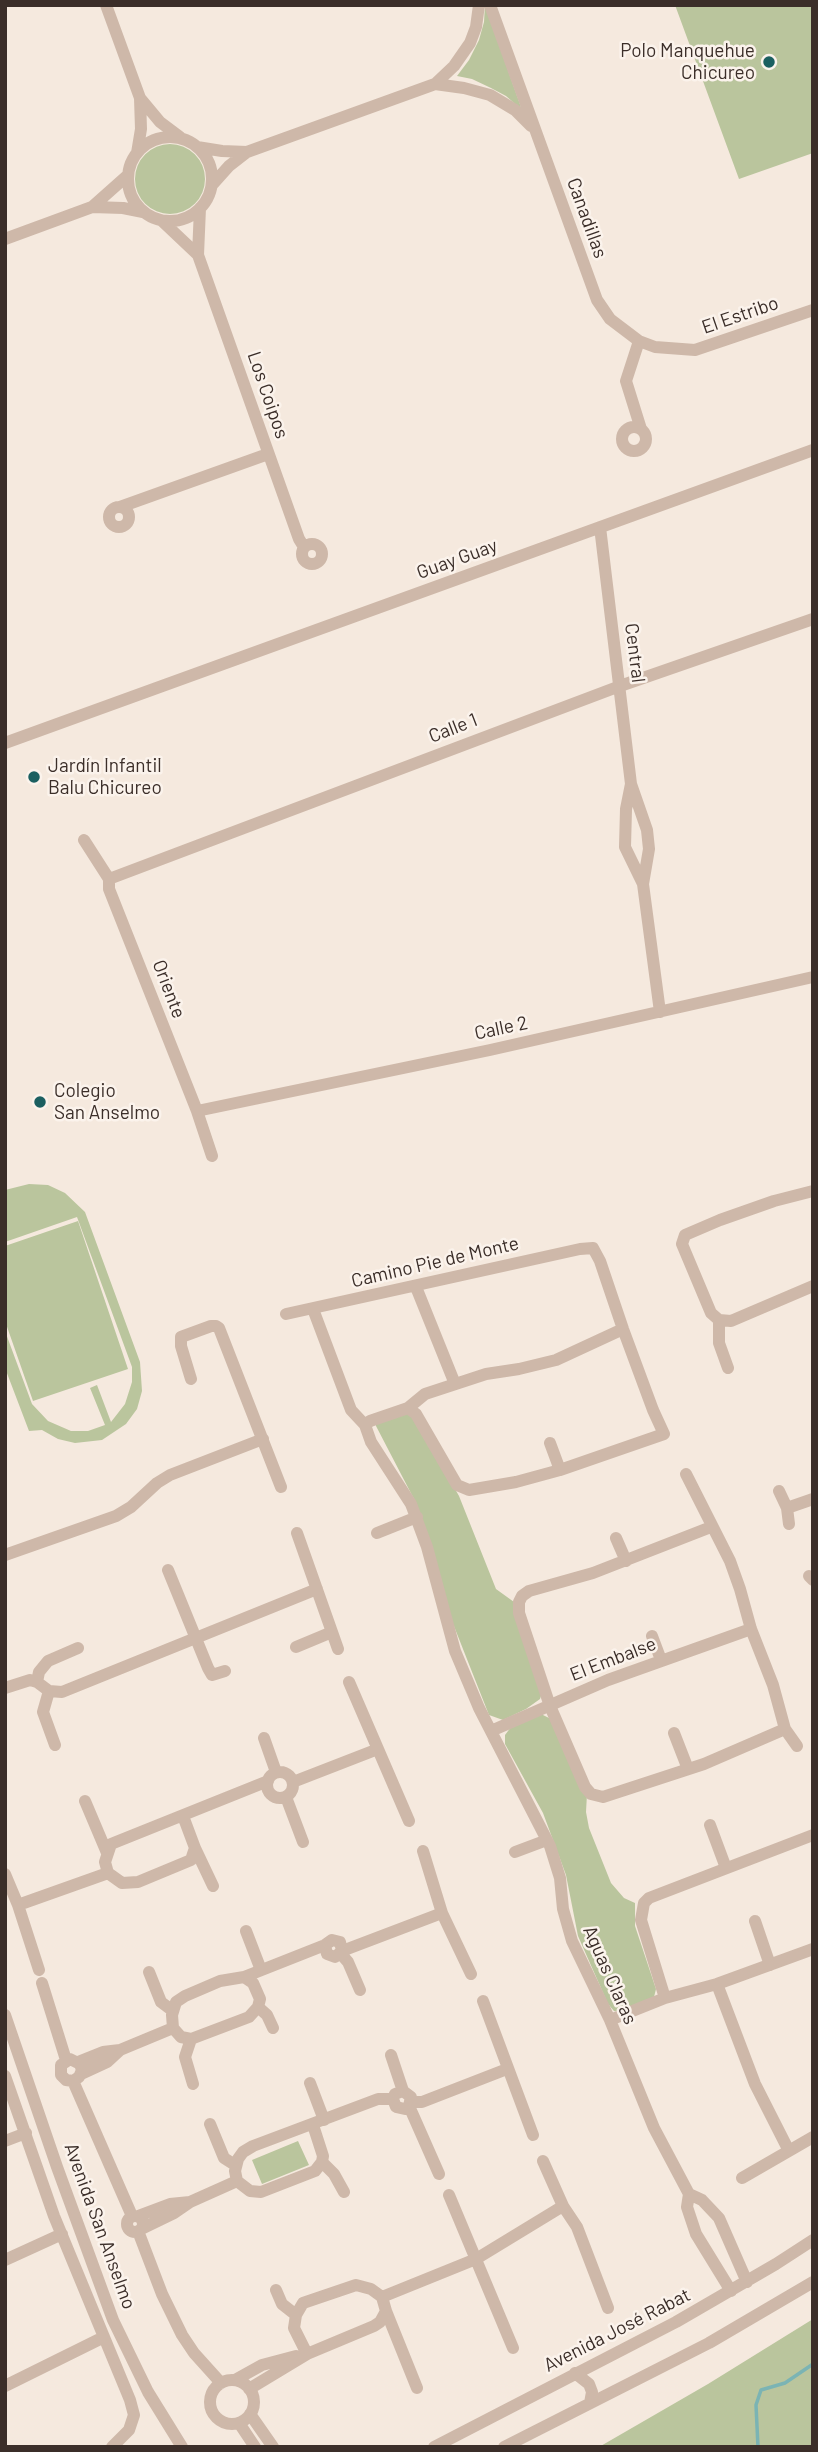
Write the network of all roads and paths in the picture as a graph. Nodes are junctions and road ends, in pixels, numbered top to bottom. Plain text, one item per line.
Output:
1 (106, 5) edge
2 (479, 5) edge
3 (490, 5) edge
4 (435, 85) junction
5 (140, 98) junction
6 (535, 130) junction
7 (192, 144) junction
8 (247, 152) junction
9 (136, 154) junction
10 (128, 175) junction
11 (212, 185) junction
12 (92, 207) junction
13 (200, 208) junction
14 (144, 212) junction
15 (161, 220) junction
16 (5, 239) edge
17 (198, 255) junction
18 (813, 310) edge
19 (639, 341) junction
20 (641, 429) dead end
21 (813, 450) edge
22 (268, 454) junction
23 (120, 507) dead end
24 (600, 527) junction
25 (304, 547) dead end
26 (813, 619) edge
27 (620, 686) junction
28 (114, 703) junction
29 (5, 743) edge
30 (5, 751) edge
31 (631, 784) junction
32 (84, 840) dead end
33 (109, 879) junction
34 (643, 884) junction
35 (813, 977) edge
36 (660, 1012) junction
37 (197, 1111) junction
38 (212, 1156) dead end
39 (813, 1191) edge
40 (813, 1286) edge
41 (416, 1287) junction
42 (313, 1309) junction
43 (286, 1314) dead end
44 (719, 1320) junction
45 (622, 1329) junction
46 (728, 1368) dead end
47 (191, 1379) dead end
48 (455, 1384) junction
49 (408, 1408) junction
50 (365, 1425) junction
51 (263, 1439) junction
52 (550, 1443) dead end
53 (560, 1470) junction
54 (686, 1474) dead end
55 (281, 1487) dead end
56 (779, 1490) dead end
57 (813, 1499) edge
58 (787, 1508) junction
59 (417, 1517) junction
60 (789, 1524) dead end
61 (711, 1527) junction
62 (297, 1533) dead end
63 (377, 1533) dead end
64 (616, 1538) dead end
65 (5, 1555) edge
66 (626, 1561) junction
67 (169, 1570) dead end
68 (317, 1589) junction
69 (751, 1629) junction
70 (332, 1632) junction
71 (652, 1636) dead end
72 (196, 1638) junction
73 (296, 1647) dead end
74 (78, 1648) dead end
75 (338, 1649) dead end
76 (661, 1660) junction
77 (225, 1671) dead end
78 (37, 1682) junction
79 (349, 1682) dead end
80 (5, 1688) edge
81 (50, 1691) junction
82 (550, 1706) junction
83 (785, 1728) junction
84 (491, 1731) junction
85 (674, 1733) dead end
86 (264, 1738) dead end
87 (55, 1745) dead end
88 (797, 1746) dead end
89 (378, 1749) junction
90 (688, 1769) junction
91 (272, 1777) junction
92 (293, 1782) junction
93 (286, 1797) junction
94 (85, 1801) dead end
95 (183, 1816) junction
96 (409, 1821) dead end
97 (710, 1825) dead end
98 (813, 1835) edge
99 (547, 1840) junction
100 (303, 1842) dead end
101 (195, 1848) junction
102 (423, 1851) dead end
103 (107, 1853) junction
104 (515, 1853) dead end
105 (726, 1868) junction
106 (108, 1872) junction
107 (5, 1874) edge
108 (213, 1886) dead end
109 (18, 1905) junction
110 (442, 1913) junction
111 (755, 1921) dead end
112 (246, 1931) dead end
113 (813, 1949) edge
114 (342, 1952) junction
115 (770, 1965) junction
116 (39, 1970) dead end
117 (261, 1970) junction
118 (149, 1972) dead end
119 (471, 1974) dead end
120 (244, 1977) junction
121 (42, 1983) dead end
122 (717, 1984) junction
123 (360, 1990) dead end
124 (665, 1998) junction
125 (483, 2001) dead end
126 (258, 2007) junction
127 (173, 2011) junction
128 (5, 2015) edge
129 (610, 2020) junction
130 (173, 2028) junction
131 (273, 2028) dead end
132 (191, 2039) junction
133 (391, 2055) dead end
134 (75, 2069) junction
135 (507, 2069) junction
136 (5, 2076) edge
137 (310, 2083) dead end
138 (194, 2084) dead end
139 (404, 2099) junction
140 (318, 2123) junction
141 (210, 2124) dead end
142 (26, 2133) junction
143 (533, 2136) dead end
144 (813, 2137) edge
145 (5, 2141) edge
146 (789, 2151) junction
147 (544, 2161) dead end
148 (322, 2162) junction
149 (236, 2165) junction
150 (439, 2174) dead end
151 (742, 2179) dead end
152 (237, 2181) junction
153 (344, 2192) dead end
154 (689, 2194) junction
155 (449, 2195) dead end
156 (563, 2206) junction
157 (137, 2223) junction
158 (62, 2234) junction
159 (813, 2240) edge
160 (476, 2259) junction
161 (5, 2260) edge
162 (747, 2282) junction
163 (813, 2282) edge
164 (276, 2290) dead end
165 (731, 2291) junction
166 (382, 2297) junction
167 (608, 2308) dead end
168 (386, 2311) junction
169 (296, 2315) junction
170 (104, 2337) junction
171 (513, 2348) dead end
172 (307, 2354) junction
173 (575, 2372) junction
174 (235, 2381) junction
175 (221, 2383) junction
176 (5, 2386) edge
177 (417, 2388) dead end
178 (249, 2389) junction
179 (590, 2403) junction
180 (250, 2414) junction
181 (239, 2423) junction
182 (180, 2445) edge
183 (112, 2447) edge
184 (255, 2447) edge
185 (274, 2447) edge
186 (434, 2447) edge
187 (504, 2447) edge

1 - 5 street
2 - 4 street
3 - 6 street, Canadillas
4 - 6 street
4 - 8 street
5 - 7 street
5 - 9 street
6 - 19 street, Canadillas
7 - 8 street
7 - 9 street
7 - 11 street
8 - 11 street
9 - 10 street
10 - 12 street
10 - 14 street
11 - 13 street
12 - 14 street
12 - 16 street
13 - 15 street
13 - 17 street, Los Coipos
14 - 15 street
15 - 17 street, Los Coipos
17 - 22 street, Los Coipos
18 - 19 street, El Estribo
19 - 20 street
21 - 24 street, Guay Guay
22 - 23 street
22 - 25 street, Los Coipos
24 - 27 street, Central
24 - 28 street, Guay Guay
26 - 27 street, Calle 1
27 - 31 street, Central
27 - 33 street, Calle 1
28 - 29 street, Guay Guay
28 - 30 street, Guay Guay
31 - 34 street, Central
31 - 34 street, Central
32 - 33 street, Oriente
33 - 37 street, Oriente
34 - 36 street, Central
35 - 36 street, Calle 2
36 - 37 street, Calle 2
37 - 38 street, Oriente
39 - 44 street
40 - 44 street
41 - 42 street, Camino Pie de Monte
41 - 45 street, Camino Pie de Monte
41 - 48 street
42 - 43 street, Camino Pie de Monte
42 - 50 street, Aguas Claras
44 - 46 street
45 - 48 street
45 - 53 street
47 - 51 street
48 - 49 street
49 - 50 street
49 - 53 street
50 - 59 street, Aguas Claras
51 - 55 street
51 - 65 street
52 - 53 street
54 - 61 street
56 - 58 street
57 - 58 street
58 - 60 street
59 - 63 street
59 - 84 street, Aguas Claras
61 - 66 street
61 - 69 street
62 - 68 street
64 - 66 street
66 - 82 street
67 - 72 street
68 - 70 street
68 - 72 street
69 - 76 street, El Embalse
69 - 83 street
70 - 73 street
70 - 75 street
71 - 76 street
72 - 77 street
72 - 81 street
74 - 78 street
76 - 82 street, El Embalse
78 - 80 street
78 - 81 street
79 - 89 street
81 - 87 street
82 - 84 street, El Embalse
82 - 90 street
83 - 88 street
83 - 90 street
84 - 99 street, Aguas Claras
85 - 90 street
86 - 91 street
89 - 92 street
89 - 96 street
91 - 92 street
91 - 93 street
91 - 95 street
92 - 93 street
93 - 100 street
94 - 103 street
95 - 101 street
95 - 103 street
97 - 105 street
98 - 105 street
99 - 104 street
99 - 129 street, Aguas Claras
101 - 106 street
101 - 108 street
102 - 110 street
103 - 106 street
105 - 124 street
106 - 109 street
107 - 109 street
109 - 116 street
110 - 114 street
110 - 119 street
111 - 115 street
112 - 117 street
113 - 115 street
114 - 117 street
114 - 123 street
115 - 122 street
117 - 120 street
118 - 127 street
120 - 126 street
120 - 127 street
121 - 134 street
122 - 124 street
122 - 146 street
124 - 129 street
125 - 135 street
126 - 131 street
126 - 132 street
127 - 130 street
128 - 182 street, Avenida San Anselmo
129 - 154 street, Aguas Claras
130 - 132 street
130 - 134 street
132 - 138 street
133 - 139 street
134 - 157 street
135 - 139 street
135 - 143 street
136 - 142 street
137 - 140 street
139 - 140 street
139 - 150 street
140 - 148 street
140 - 149 street
141 - 149 street
142 - 145 street
142 - 158 street
144 - 146 street
146 - 151 street
147 - 156 street
148 - 152 street
148 - 153 street
149 - 152 street
152 - 157 street
154 - 162 street, Aguas Claras
154 - 165 street, Aguas Claras
155 - 160 street
156 - 160 street
156 - 167 street
157 - 175 street
158 - 161 street
158 - 170 street
159 - 162 street, Avenida José Rabat
160 - 166 street
160 - 171 street
162 - 165 street, Avenida José Rabat
163 - 179 street
164 - 169 street
165 - 173 street, Avenida José Rabat
166 - 168 street
166 - 169 street
168 - 172 street
168 - 177 street
169 - 172 street
170 - 176 street
170 - 183 street
172 - 174 street
172 - 178 street
173 - 179 street
173 - 186 street, Avenida José Rabat
174 - 175 street
174 - 178 street
175 - 181 street
178 - 180 street
179 - 187 street
180 - 181 street
180 - 185 street
181 - 184 street

